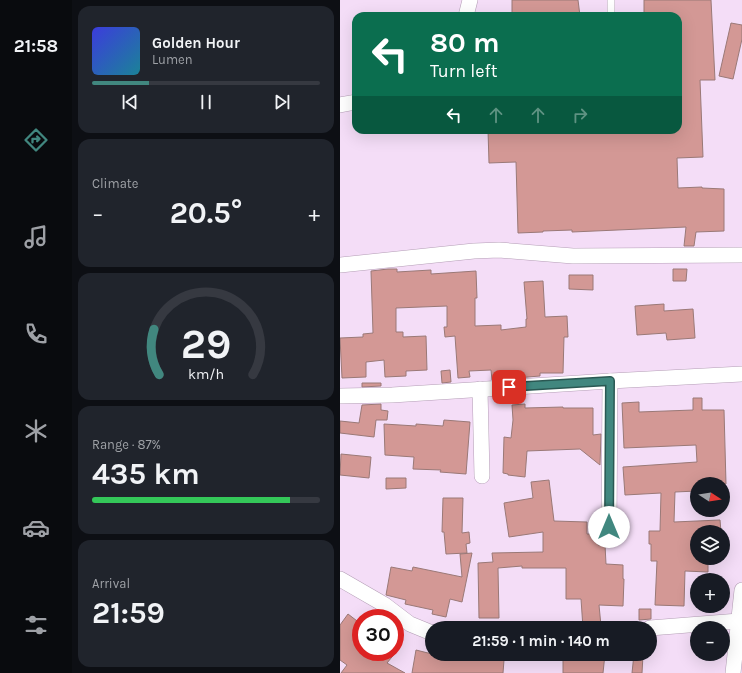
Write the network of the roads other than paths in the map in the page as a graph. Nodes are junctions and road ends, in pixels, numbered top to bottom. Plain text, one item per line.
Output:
1 (470, 0) edge
2 (611, 0) edge
3 (467, 12) edge
4 (611, 12) edge
5 (352, 103) edge
6 (340, 105) edge
7 (742, 255) edge
8 (340, 265) edge
9 (742, 374) edge
10 (610, 381) junction
11 (480, 389) junction
12 (340, 396) edge
13 (482, 476) dead end
14 (609, 527) dead end
15 (340, 579) edge
16 (742, 590) edge
17 (739, 621) junction
18 (657, 627) edge
19 (425, 630) edge
20 (734, 673) edge

1 - 3 street
2 - 4 lane
5 - 6 street
7 - 8 street
9 - 10 street
10 - 11 street
10 - 14 street
11 - 12 street
11 - 13 street
15 - 19 street
16 - 17 street
17 - 18 street
17 - 20 street

